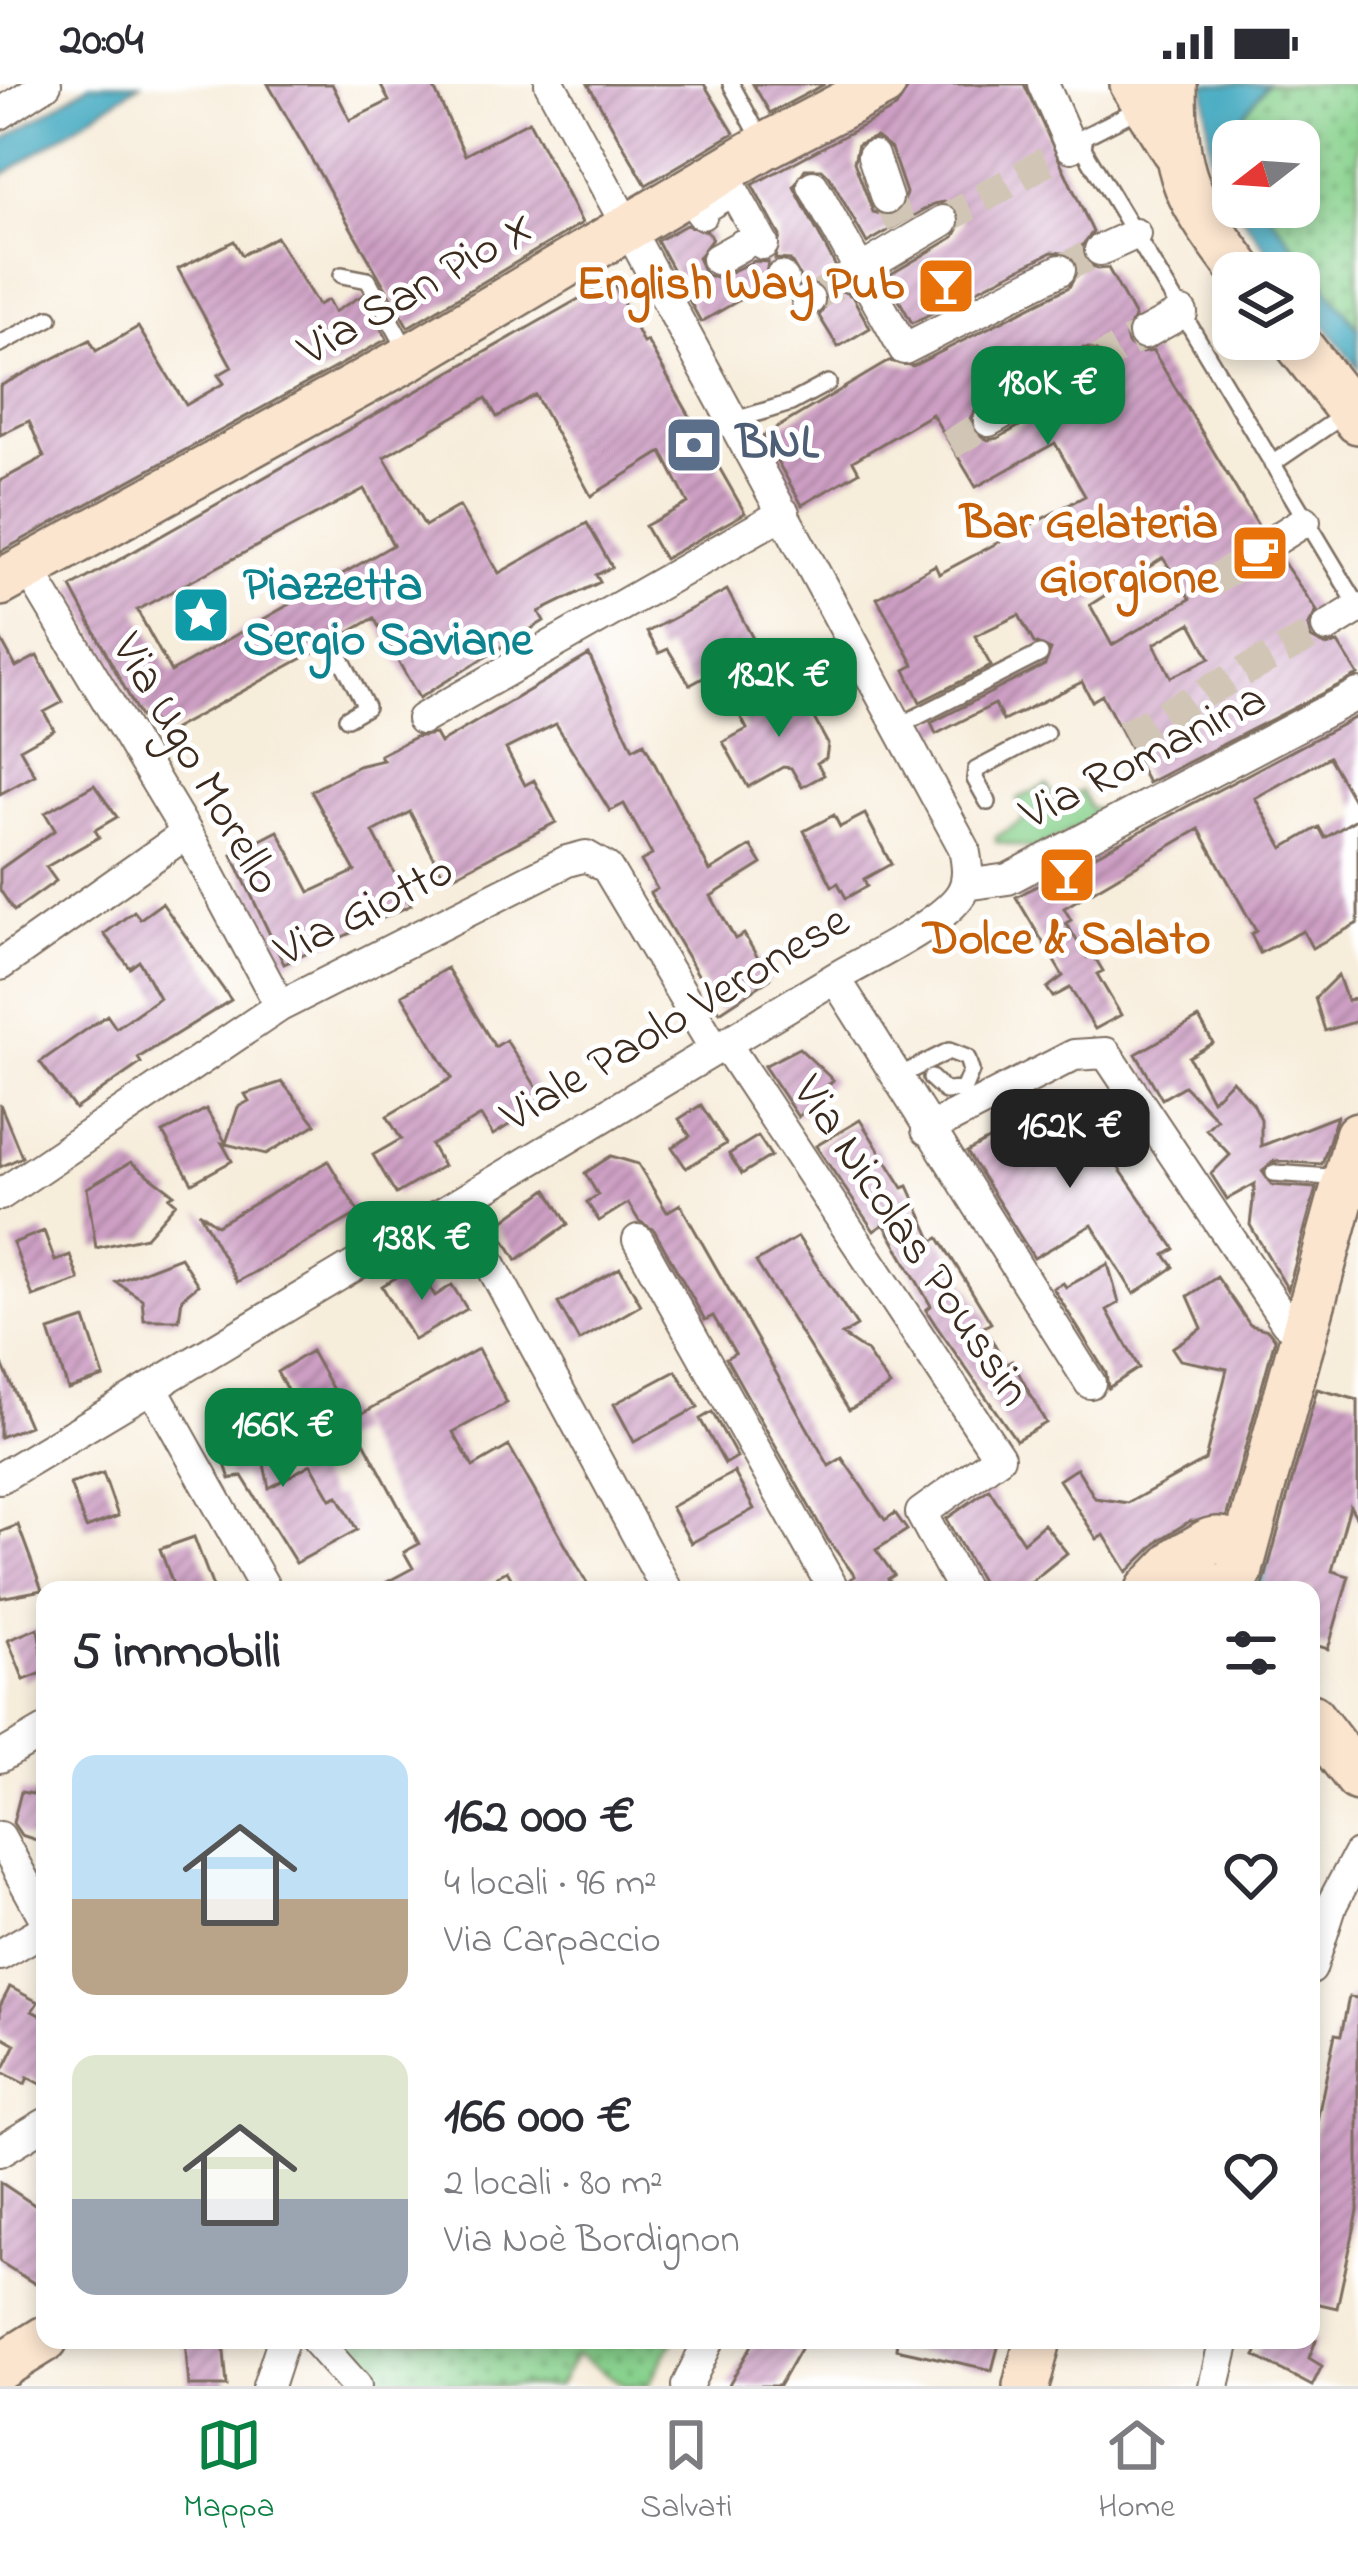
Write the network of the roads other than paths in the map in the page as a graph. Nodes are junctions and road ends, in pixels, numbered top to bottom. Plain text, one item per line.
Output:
1 (46, 84) edge
2 (550, 84) edge
3 (730, 84) edge
4 (883, 84) edge
5 (1043, 84) edge
6 (1160, 103) edge
7 (0, 114) edge
8 (764, 146) junction
9 (1071, 147) junction
10 (873, 156) dead end
11 (813, 186) dead end
12 (887, 198) tunnel mouth
13 (702, 214) dead end
14 (943, 221) tunnel mouth
15 (631, 228) junction
16 (1135, 234) junction
17 (1100, 250) tunnel mouth
18 (1228, 252) edge
19 (717, 259) dead end
20 (1060, 270) tunnel mouth
21 (855, 273) junction
22 (342, 275) dead end
23 (1182, 313) junction
24 (50, 317) dead end
25 (1144, 334) tunnel mouth
26 (0, 344) edge
27 (410, 357) junction
28 (1310, 360) edge
29 (1090, 365) tunnel mouth
30 (828, 383) dead end
31 (1354, 416) edge
32 (735, 420) junction
33 (989, 421) tunnel mouth
34 (1272, 464) junction
35 (784, 513) junction
36 (1305, 520) junction
37 (1270, 543) tunnel mouth
38 (15, 576) edge
39 (1358, 606) edge
40 (1327, 627) tunnel mouth
41 (335, 647) dead end
42 (1040, 653) dead end
43 (1358, 694) edge
44 (346, 718) dead end
45 (422, 718) dead end
46 (899, 726) junction
47 (1046, 733) dead end
48 (988, 802) dead end
49 (187, 833) junction
50 (964, 889) junction
51 (0, 965) edge
52 (836, 978) junction
53 (280, 1006) junction
54 (720, 1046) junction
55 (895, 1078) junction
56 (931, 1078) dead end
57 (926, 1130) junction
58 (1354, 1152) edge
59 (1274, 1174) dead end
60 (0, 1196) edge
61 (458, 1204) junction
62 (638, 1240) dead end
63 (1304, 1325) junction
64 (1090, 1382) dead end
65 (152, 1387) junction
66 (0, 1478) edge
67 (1221, 1571) edge
68 (261, 1581) edge
69 (662, 1581) edge
70 (829, 1581) edge
71 (958, 1581) edge
72 (1180, 1581) edge
73 (1320, 1729) edge
74 (36, 1736) edge
75 (0, 1757) edge
76 (1358, 1778) edge
77 (0, 1837) edge
78 (1358, 1855) edge
79 (36, 1903) edge
80 (36, 1934) edge
81 (1320, 1941) edge
82 (0, 1955) edge
83 (36, 2129) edge
84 (0, 2151) edge
85 (36, 2345) edge
86 (280, 2349) edge
87 (323, 2349) edge
88 (706, 2349) edge
89 (1036, 2349) edge
90 (1223, 2349) edge
91 (0, 2367) edge
92 (268, 2386) edge
93 (356, 2386) edge
94 (687, 2386) edge
95 (1026, 2386) edge
96 (1214, 2386) edge

1 - 7 street
2 - 15 street, Via Romanina
3 - 8 lane
4 - 8 street, Via San Pio X
5 - 9 street
6 - 9 lane
6 - 18 street
8 - 15 street, Via San Pio X
9 - 16 lane
10 - 12 street
11 - 21 street
13 - 19 street
14 - 21 street
15 - 27 street, Via San Pio X
15 - 32 street, Via Romanina
16 - 17 street
16 - 23 lane
20 - 21 street
22 - 27 lane
23 - 25 street
23 - 34 lane
24 - 26 lane
27 - 38 street, Via San Pio X
28 - 31 street
29 - 33 street
30 - 32 lane
31 - 34 lane
32 - 35 street, Via Romanina
34 - 36 lane
35 - 45 street
35 - 46 street, Via Romanina
36 - 37 street
36 - 39 lane
38 - 49 street, Via Ugo Morello
39 - 40 street
41 - 44 lane
42 - 46 lane
43 - 50 street, Via Romanina
46 - 50 street, Via Romanina
47 - 48 lane
49 - 51 street
49 - 53 street, Via Ugo Morello
50 - 52 street, Viale Paolo Veronese
52 - 54 street, Viale Paolo Veronese
52 - 55 street
53 - 54 street, Via Giotto
53 - 60 street, Via Giotto
54 - 61 street, Viale Paolo Veronese
54 - 71 street, Via Nicolas Poussin
55 - 56 lane
55 - 57 street
57 - 63 street
57 - 64 street
58 - 59 lane
58 - 63 street
61 - 65 street, Viale Paolo Veronese
61 - 69 street
62 - 70 street
63 - 67 street
65 - 66 street, Viale Paolo Veronese
65 - 68 street
67 - 72 street
73 - 76 street
74 - 75 street
77 - 79 street
78 - 81 street
80 - 82 street
83 - 84 street
85 - 91 street
86 - 92 street
87 - 93 street
88 - 94 street
89 - 95 street
90 - 96 street

